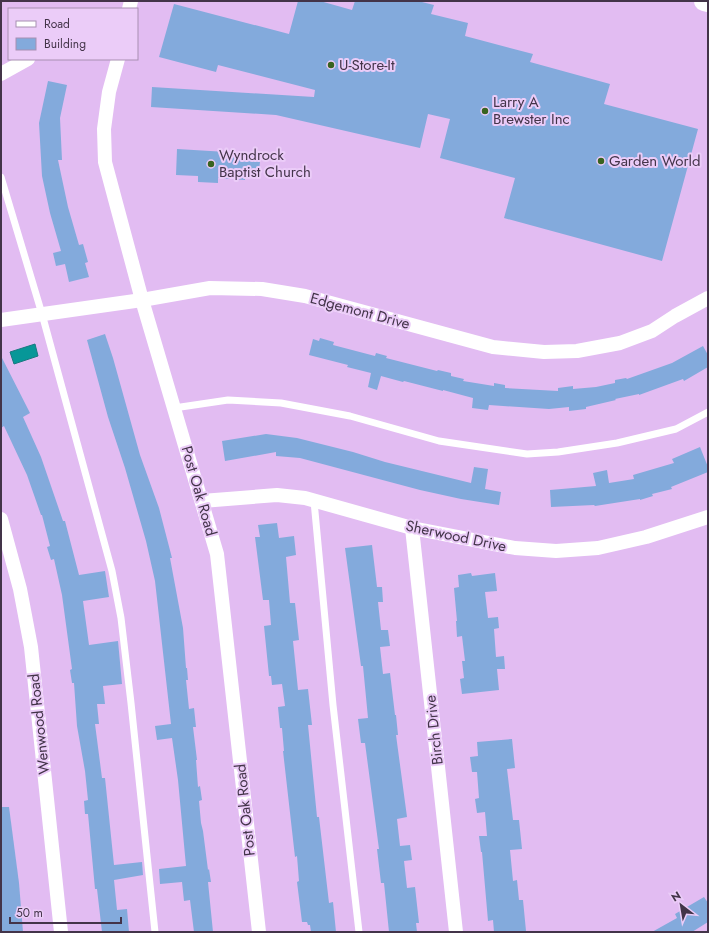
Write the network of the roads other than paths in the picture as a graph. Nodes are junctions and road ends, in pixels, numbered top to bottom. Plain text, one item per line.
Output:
1 (704, 1) edge
2 (708, 2) edge
3 (26, 60) edge
4 (118, 60) edge
5 (1, 74) edge
6 (2, 181) edge
7 (708, 298) edge
8 (142, 300) junction
9 (42, 314) junction
10 (1, 320) edge
11 (174, 408) junction
12 (708, 412) edge
13 (314, 500) junction
14 (202, 501) junction
15 (708, 517) edge
16 (1, 519) edge
17 (412, 528) junction
18 (61, 932) edge
19 (155, 932) edge
20 (259, 932) edge
21 (359, 932) edge
22 (456, 932) edge

1 - 2 main road
3 - 5 street
4 - 8 street, Post Oak Road
6 - 9 lane
7 - 8 street, Edgemont Drive
8 - 9 street, Edgemont Drive
8 - 11 street, Post Oak Road
9 - 10 street, Edgemont Drive
9 - 19 lane
11 - 12 lane
11 - 14 street, Post Oak Road
13 - 14 street, Sherwood Drive
13 - 17 street, Sherwood Drive
13 - 21 lane
14 - 20 street, Post Oak Road
15 - 17 street, Sherwood Drive
16 - 18 street, Wenwood Road
17 - 22 street, Birch Drive

